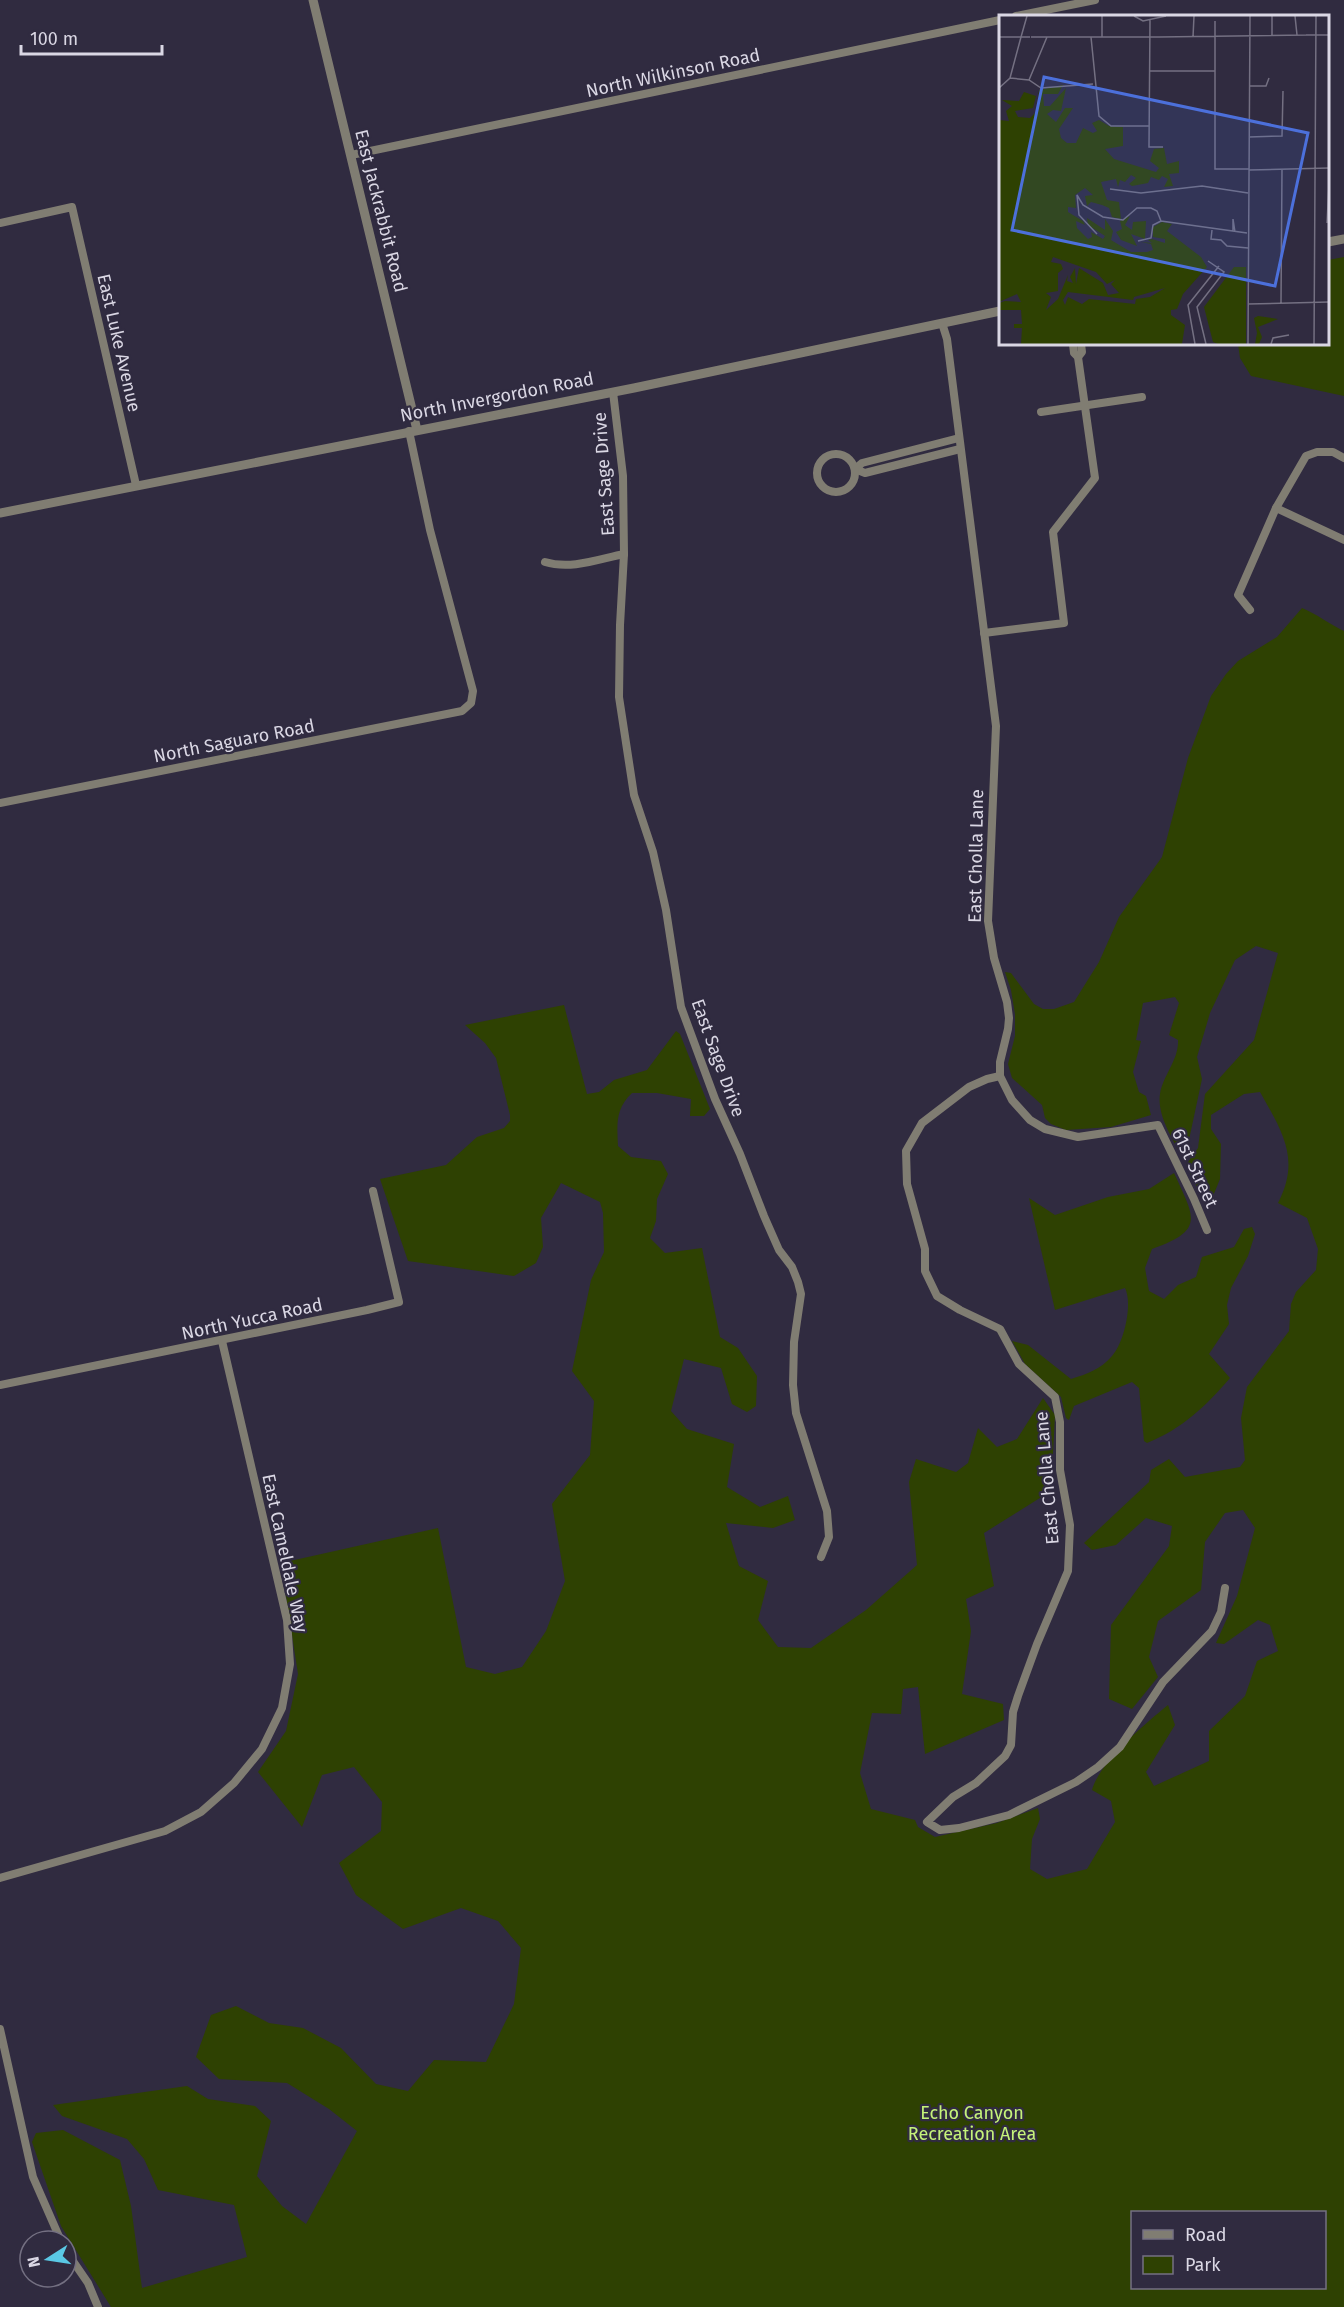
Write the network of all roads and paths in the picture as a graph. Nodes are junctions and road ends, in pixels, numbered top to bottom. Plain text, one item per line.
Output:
1 (314, 0) edge
2 (1095, 0) edge
3 (1021, 15) edge
4 (999, 20) edge
5 (351, 155) junction
6 (0, 223) edge
7 (1344, 239) edge
8 (1329, 242) edge
9 (999, 311) edge
10 (942, 323) junction
11 (1073, 345) edge
12 (1081, 345) edge
13 (1078, 357) junction
14 (613, 392) junction
15 (1142, 397) dead end
16 (1085, 406) junction
17 (1041, 412) dead end
18 (413, 431) junction
19 (959, 438) junction
20 (960, 449) junction
21 (1344, 458) edge
22 (855, 469) junction
23 (136, 486) junction
24 (1276, 508) junction
25 (0, 513) edge
26 (1344, 540) edge
27 (624, 554) junction
28 (545, 562) dead end
29 (1250, 610) dead end
30 (984, 633) junction
31 (471, 704) joint
32 (0, 803) edge
33 (1000, 1076) junction
34 (373, 1191) dead end
35 (1207, 1230) dead end
36 (222, 1341) junction
37 (0, 1385) edge
38 (821, 1557) dead end
39 (1225, 1588) dead end
40 (0, 1878) edge
41 (0, 2030) edge
42 (56, 2229) edge
43 (78, 2268) edge
44 (98, 2307) edge

1 - 5 street, East Jackrabbit Road
2 - 3 street
4 - 5 street, North Wilkinson Road
5 - 18 street, East Jackrabbit Road
6 - 23 street, East Luke Avenue
7 - 8 street
9 - 10 street, North Invergordon Road
10 - 14 street, North Invergordon Road
10 - 19 street, East Cholla Lane
11 - 13 street
12 - 13 street
13 - 16 street
14 - 18 street, North Invergordon Road
14 - 27 street, East Sage Drive
15 - 16 street
16 - 17 street
16 - 30 street
18 - 23 street, North Invergordon Road
18 - 31 street, East Jackrabbit Road
19 - 20 street, East Cholla Lane
19 - 22 street
20 - 22 street
20 - 30 street, East Cholla Lane
21 - 24 street
22 - 22 street
23 - 25 street, North Invergordon Road
24 - 26 street
24 - 29 street
27 - 28 street, East Sage Drive
27 - 38 street, East Sage Drive
30 - 33 street, East Cholla Lane
31 - 32 street, North Saguaro Road
33 - 35 street, 61st Street
33 - 39 street, East Cholla Lane
34 - 36 street, North Yucca Road
36 - 37 street, North Yucca Road
36 - 40 street, East Cameldale Way
41 - 42 street
43 - 44 street

